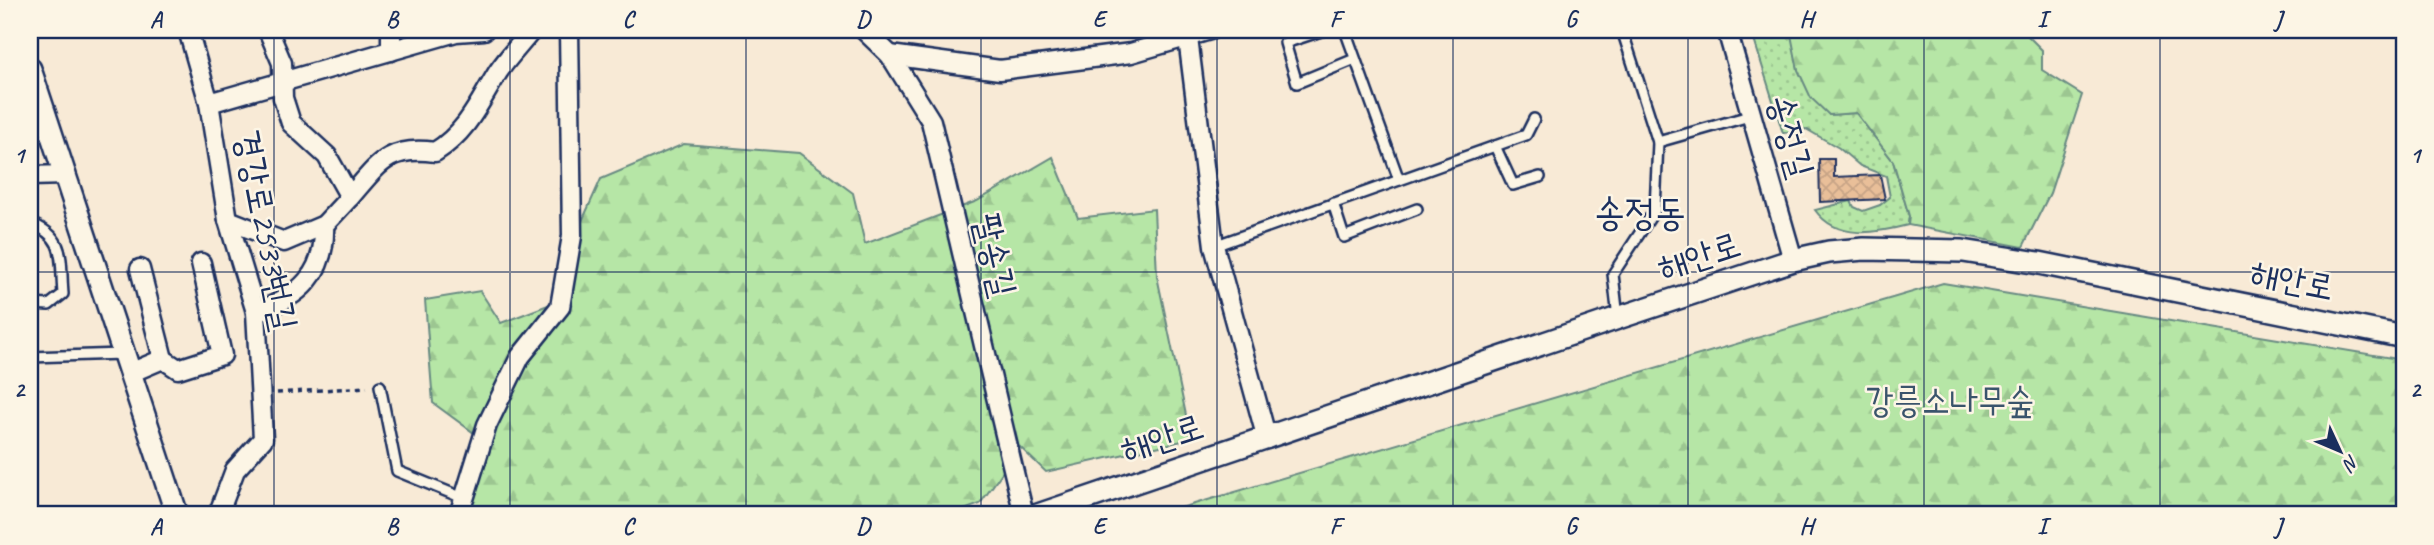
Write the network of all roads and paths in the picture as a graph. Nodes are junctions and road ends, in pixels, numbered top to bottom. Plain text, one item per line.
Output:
1 (188, 30) edge
2 (268, 30) edge
3 (391, 30) edge
4 (484, 30) edge
5 (533, 30) edge
6 (569, 30) edge
7 (864, 30) edge
8 (1210, 30) edge
9 (1324, 30) edge
10 (1345, 30) edge
11 (1622, 30) edge
12 (1727, 30) edge
13 (1188, 33) edge
14 (391, 51) junction
15 (890, 55) junction
16 (1355, 59) junction
17 (30, 69) edge
18 (284, 82) junction
19 (209, 103) junction
20 (1753, 115) junction
21 (1534, 119) dead end
22 (1658, 142) junction
23 (1494, 146) junction
24 (65, 175) junction
25 (30, 176) edge
26 (1540, 177) dead end
27 (1399, 180) junction
28 (350, 197) junction
29 (1333, 203) junction
30 (1417, 209) dead end
31 (228, 220) junction
32 (30, 223) edge
33 (324, 225) junction
34 (1214, 246) junction
35 (1793, 260) junction
36 (201, 263) dead end
37 (140, 269) dead end
38 (30, 304) edge
39 (256, 312) junction
40 (1618, 318) junction
41 (2404, 337) edge
42 (30, 357) edge
43 (163, 359) junction
44 (127, 364) junction
45 (380, 386) joint
46 (260, 395) junction
47 (1267, 439) junction
48 (461, 506) edge
49 (177, 515) edge
50 (218, 515) edge
51 (1024, 515) edge
52 (1038, 515) edge

1 - 19 street, 경강로2533번길
2 - 18 street
3 - 14 street
4 - 14 street
5 - 28 street
6 - 48 street
7 - 15 street, 팔송길
8 - 13 street
9 - 16 lane
10 - 16 lane
11 - 22 lane
12 - 20 street, 송정길
13 - 15 street
13 - 34 street
14 - 18 street
15 - 51 street, 팔송길
16 - 27 lane
17 - 24 street
18 - 19 street
18 - 28 street
19 - 31 street, 경강로2533번길
20 - 22 lane
20 - 35 street, 송정길
21 - 23 lane
22 - 40 lane
23 - 26 lane
23 - 27 lane
24 - 25 street
24 - 44 street
27 - 29 lane
28 - 33 street
29 - 30 lane
29 - 34 lane
31 - 33 street
31 - 39 street, 경강로2533번길
32 - 38 lane
33 - 39 street
34 - 47 street
35 - 40 street, 해안로
35 - 41 street, 해안로
36 - 43 street
37 - 43 street
39 - 46 street, 경강로2533번길
40 - 47 street, 해안로
42 - 44 lane
43 - 44 street
44 - 49 street
45 - 46 path
45 - 48 lane
46 - 50 street, 경강로2533번길
47 - 52 street, 해안로

